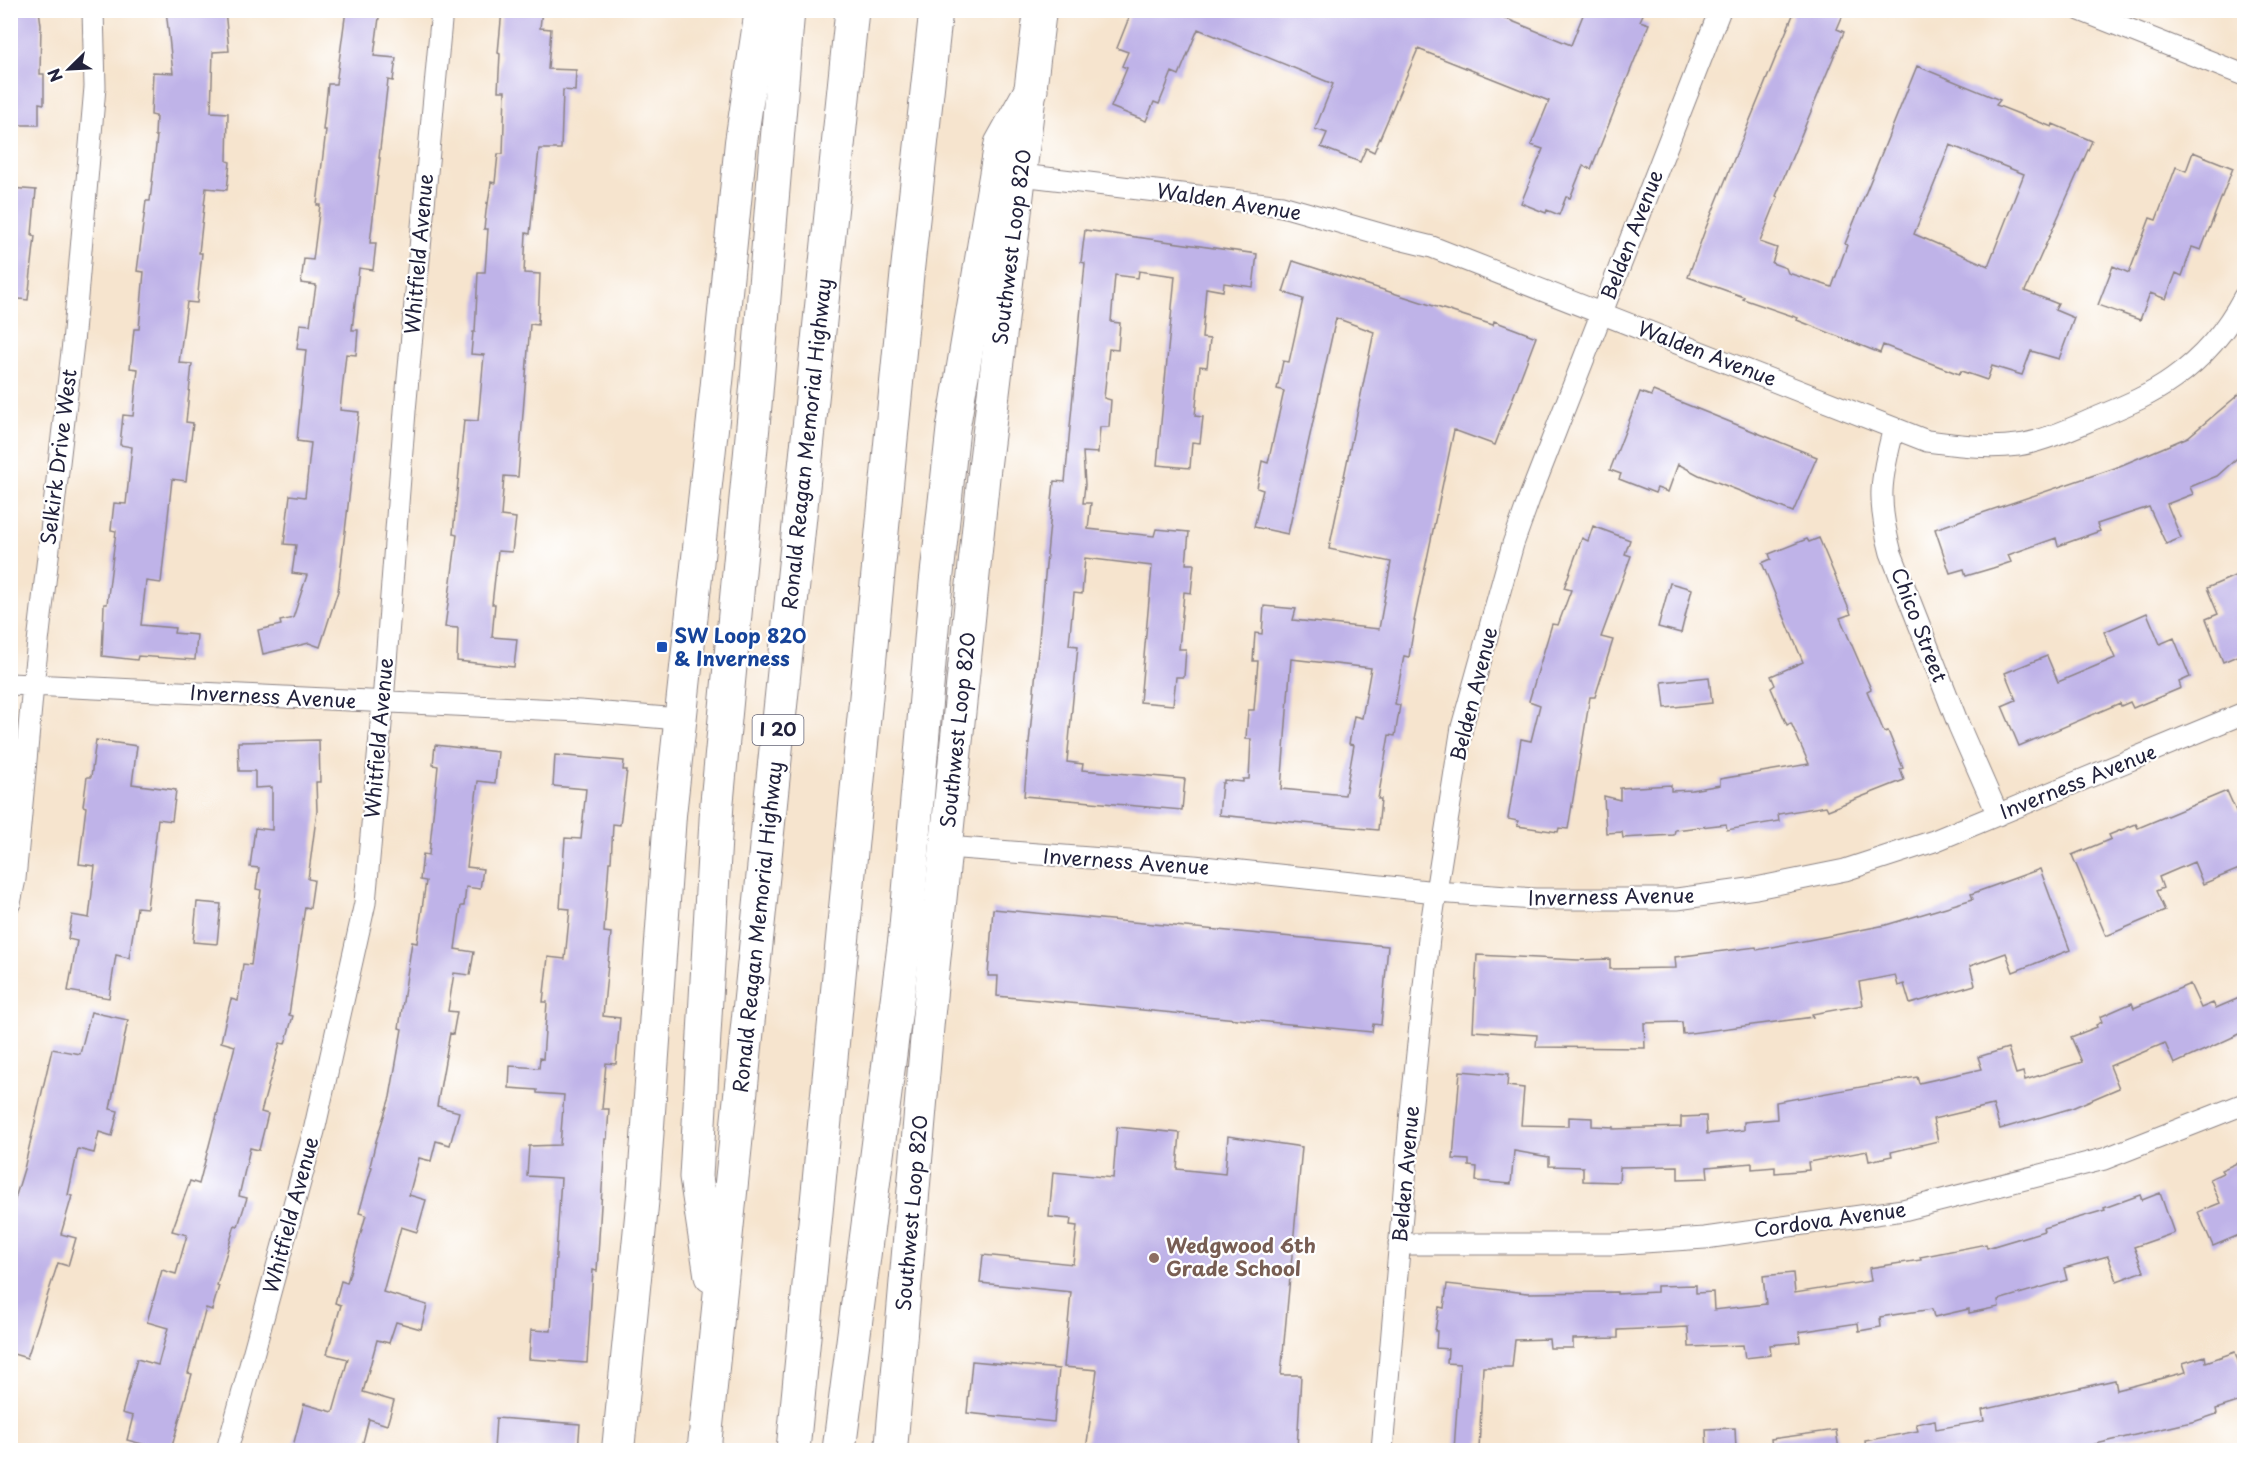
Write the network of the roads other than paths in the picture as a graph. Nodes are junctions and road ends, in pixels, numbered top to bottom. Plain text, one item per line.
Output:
1 (93, 10) edge
2 (442, 10) edge
3 (761, 10) edge
4 (788, 10) edge
5 (852, 10) edge
6 (936, 10) edge
7 (1040, 10) edge
8 (1720, 10) edge
9 (2080, 10) edge
10 (2244, 75) edge
11 (1031, 90) junction
12 (1021, 175) junction
13 (2244, 297) edge
14 (1602, 312) junction
15 (1894, 428) junction
16 (10, 684) edge
17 (33, 686) junction
18 (383, 702) junction
19 (2244, 713) edge
20 (680, 719) junction
21 (1998, 815) junction
22 (947, 847) junction
23 (1436, 892) junction
24 (10, 903) edge
25 (2244, 1104) edge
26 (1399, 1244) junction
27 (718, 1322) junction
28 (227, 1450) edge
29 (618, 1450) edge
30 (704, 1450) edge
31 (793, 1450) edge
32 (839, 1450) edge
33 (891, 1450) edge
34 (1382, 1450) edge

1 - 17 street, Selkirk Drive West
2 - 18 street, Whitfield Avenue
3 - 20 main road
4 - 27 highway
5 - 27 highway, Ronald Reagan Memorial Highway / I 20
6 - 31 highway
7 - 11 main road, Southwest Loop 820
8 - 14 street, Belden Avenue
9 - 10 street
11 - 12 main road, Southwest Loop 820
11 - 32 highway
12 - 14 street, Walden Avenue
12 - 22 main road, Southwest Loop 820
13 - 15 street, Walden Avenue
14 - 15 street, Walden Avenue
14 - 23 street, Belden Avenue
15 - 21 street, Chico Street
16 - 17 street, Inverness Avenue
17 - 18 street, Inverness Avenue
17 - 24 street, Selkirk Drive West
18 - 20 street, Inverness Avenue
18 - 28 street, Whitfield Avenue
19 - 21 street, Inverness Avenue
20 - 29 main road
21 - 23 street, Inverness Avenue
22 - 23 street, Inverness Avenue
22 - 33 main road, Southwest Loop 820
23 - 26 street, Belden Avenue
25 - 26 street, Cordova Avenue
26 - 34 street, Belden Avenue
27 - 30 highway, Ronald Reagan Memorial Highway / I 20

